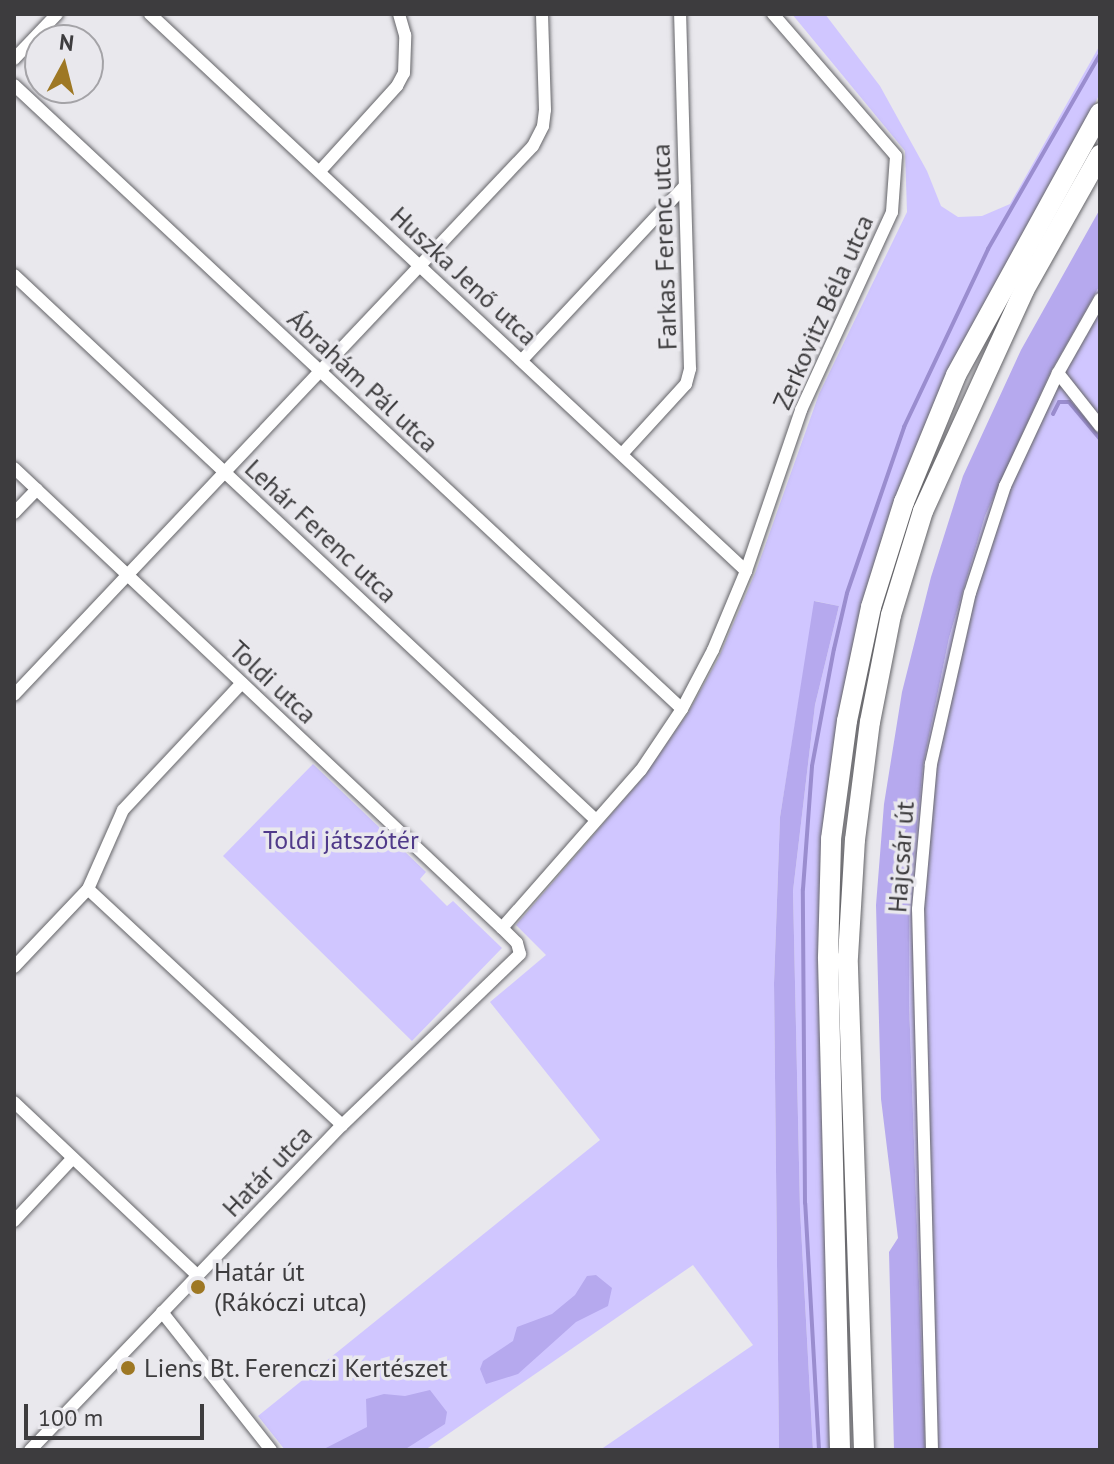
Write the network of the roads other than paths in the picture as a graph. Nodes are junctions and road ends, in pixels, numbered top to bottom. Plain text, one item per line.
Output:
1 (57, 14) edge
2 (150, 14) edge
3 (399, 14) edge
4 (542, 14) edge
5 (680, 14) edge
6 (773, 14) edge
7 (14, 59) edge
8 (14, 85) edge
9 (1100, 113) edge
10 (1100, 155) edge
11 (320, 171) junction
12 (685, 186) junction
13 (420, 265) junction
14 (14, 275) edge
15 (1100, 299) edge
16 (522, 360) junction
17 (320, 371) junction
18 (1058, 373) junction
19 (1100, 426) edge
20 (622, 454) junction
21 (14, 468) edge
22 (224, 470) junction
23 (37, 489) junction
24 (14, 513) edge
25 (746, 571) junction
26 (128, 575) junction
27 (242, 683) junction
28 (14, 695) edge
29 (682, 709) junction
30 (596, 820) junction
31 (88, 889) junction
32 (502, 928) junction
33 (14, 967) edge
34 (14, 1102) edge
35 (342, 1125) junction
36 (73, 1158) junction
37 (14, 1221) edge
38 (197, 1275) junction
39 (162, 1312) junction
40 (30, 1450) edge
41 (271, 1450) edge
42 (840, 1450) edge
43 (864, 1450) edge
44 (932, 1450) edge

1 - 7 street
2 - 11 street, Huszka Jenő utca
3 - 11 street
4 - 13 street
5 - 12 street, Farkas Ferenc utca
6 - 25 street, Zerkovitz Béla utca
8 - 17 street, Ábrahám Pál utca
9 - 42 highway
10 - 43 highway
11 - 13 street, Huszka Jenő utca
12 - 16 street
12 - 20 street, Farkas Ferenc utca
13 - 16 street, Huszka Jenő utca
13 - 17 street
14 - 22 street, Lehár Ferenc utca
15 - 18 street, Hajcsár út
16 - 20 street, Huszka Jenő utca
17 - 22 street
17 - 29 street, Ábrahám Pál utca
18 - 19 street
18 - 44 street, Hajcsár út
20 - 25 street, Huszka Jenő utca
21 - 23 street, Toldi utca
22 - 26 street
22 - 30 street, Lehár Ferenc utca
23 - 24 street
23 - 26 street, Toldi utca
25 - 29 street, Zerkovitz Béla utca
26 - 27 street, Toldi utca
26 - 28 street
27 - 31 street
27 - 32 street, Toldi utca
29 - 30 street, Zerkovitz Béla utca
30 - 32 street, Zerkovitz Béla utca
31 - 33 street
31 - 35 street
32 - 35 street, Határ utca
34 - 36 street
35 - 38 street, Határ utca
36 - 37 street
36 - 38 street
38 - 39 street, Határ utca
39 - 40 street, Határ utca
39 - 41 street

